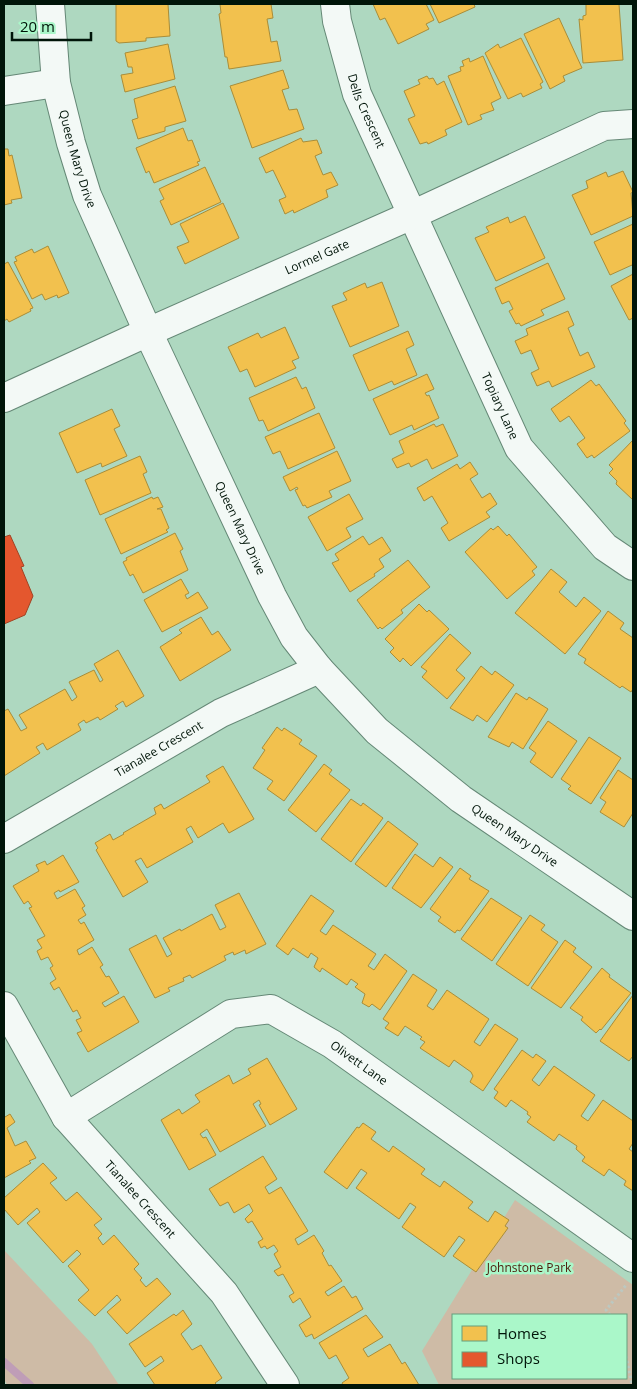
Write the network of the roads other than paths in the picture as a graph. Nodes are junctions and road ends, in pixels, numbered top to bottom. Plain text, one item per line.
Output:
1 (50, 4) edge
2 (335, 4) edge
3 (56, 83) junction
4 (4, 91) edge
5 (633, 124) edge
6 (412, 216) junction
7 (148, 332) junction
8 (4, 398) edge
9 (633, 566) edge
10 (319, 669) junction
11 (4, 839) edge
12 (633, 916) edge
13 (4, 1006) edge
14 (66, 1117) junction
15 (631, 1270) edge
16 (285, 1385) edge

1 - 3 street, Queen Mary Drive
2 - 6 street, Dells Crescent
3 - 4 street
3 - 7 street, Queen Mary Drive
5 - 6 street, Lormel Gate
6 - 7 street, Lormel Gate
6 - 9 street, Topiary Lane
7 - 8 street, Lormel Gate
7 - 10 street, Queen Mary Drive
10 - 11 street, Tianalee Crescent
10 - 12 street, Queen Mary Drive
13 - 14 street, Tianalee Crescent
14 - 15 street, Olivett Lane
14 - 16 street, Tianalee Crescent

